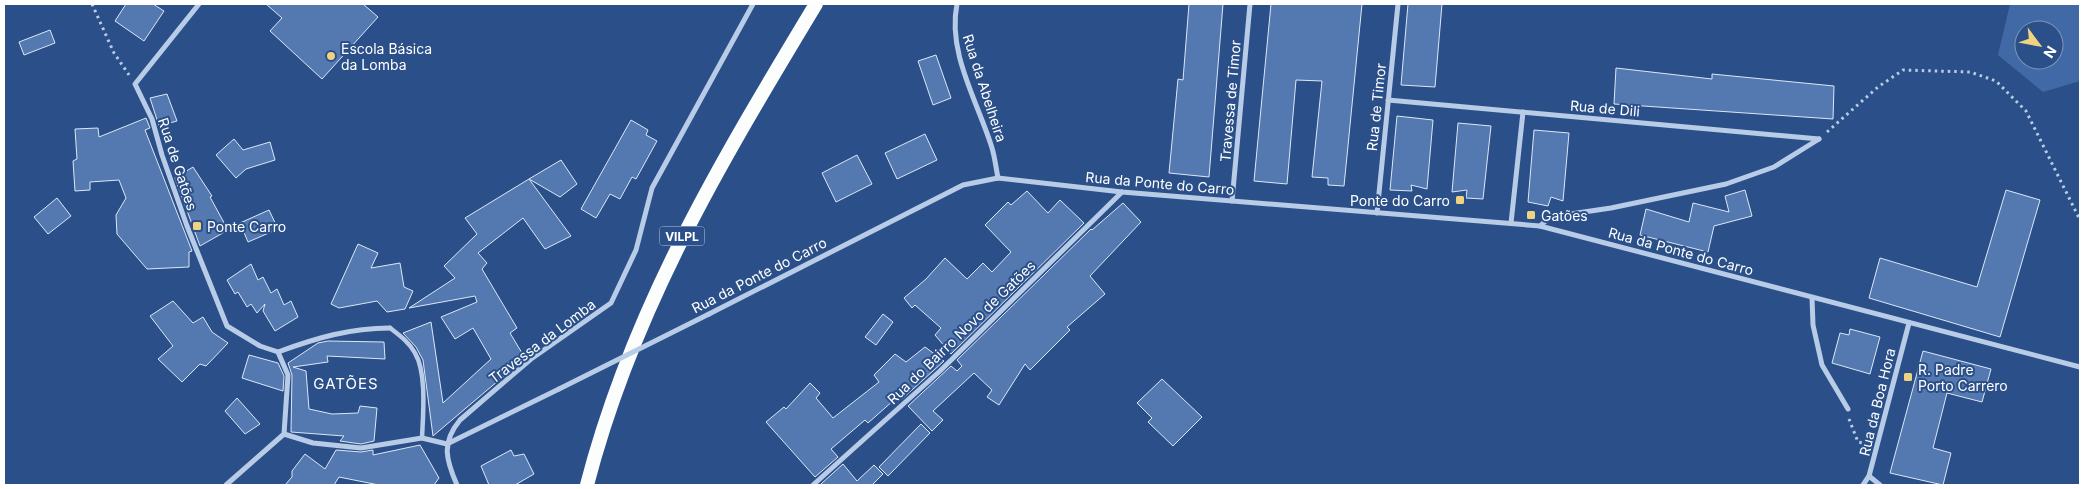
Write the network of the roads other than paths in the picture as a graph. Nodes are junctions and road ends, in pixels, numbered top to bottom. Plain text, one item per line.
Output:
1 (199, 4) edge
2 (753, 4) edge
3 (816, 4) edge
4 (957, 4) edge
5 (1250, 4) edge
6 (1398, 4) edge
7 (1388, 100) junction
8 (1523, 112) junction
9 (998, 178) junction
10 (1122, 192) junction
11 (1232, 201) junction
12 (1377, 213) junction
13 (1510, 224) junction
14 (1540, 226) junction
15 (1812, 298) junction
16 (1909, 322) junction
17 (390, 328) joint
18 (278, 352) junction
19 (2080, 367) edge
20 (1848, 409) road end
21 (284, 434) junction
22 (422, 438) junction
23 (447, 444) junction
24 (1869, 476) junction
25 (226, 485) edge
26 (457, 485) edge
27 (587, 485) edge
28 (813, 485) edge
29 (1863, 485) edge
30 (1880, 485) edge

1 - 18 street, Rua de Gatões
2 - 23 street, Travessa da Lomba
3 - 27 highway, VILPL
4 - 9 street, Rua da Abelheira
5 - 11 street, Travessa de Timor
6 - 7 street, Rua de Timor
7 - 8 street, Rua de Dili
7 - 12 street, Rua de Timor
8 - 13 street
8 - 14 street, Rua de Dili
9 - 10 street, Rua da Ponte do Carro
9 - 23 street, Rua da Ponte do Carro, bridge
10 - 11 street, Rua da Ponte do Carro
10 - 28 street, Rua do Bairro Novo de Gatões
11 - 12 street, Rua da Ponte do Carro
12 - 13 street, Rua da Ponte do Carro
13 - 14 street, Rua da Ponte do Carro
14 - 15 street, Rua da Ponte do Carro
15 - 16 street, Rua da Ponte do Carro
15 - 20 street
16 - 19 street, Rua da Ponte do Carro
16 - 24 street, Rua da Boa Hora
17 - 18 street
17 - 22 street
18 - 21 street
21 - 22 street
21 - 25 street
22 - 23 street
23 - 26 street
24 - 29 street, Rua da Boa Hora
24 - 30 street

